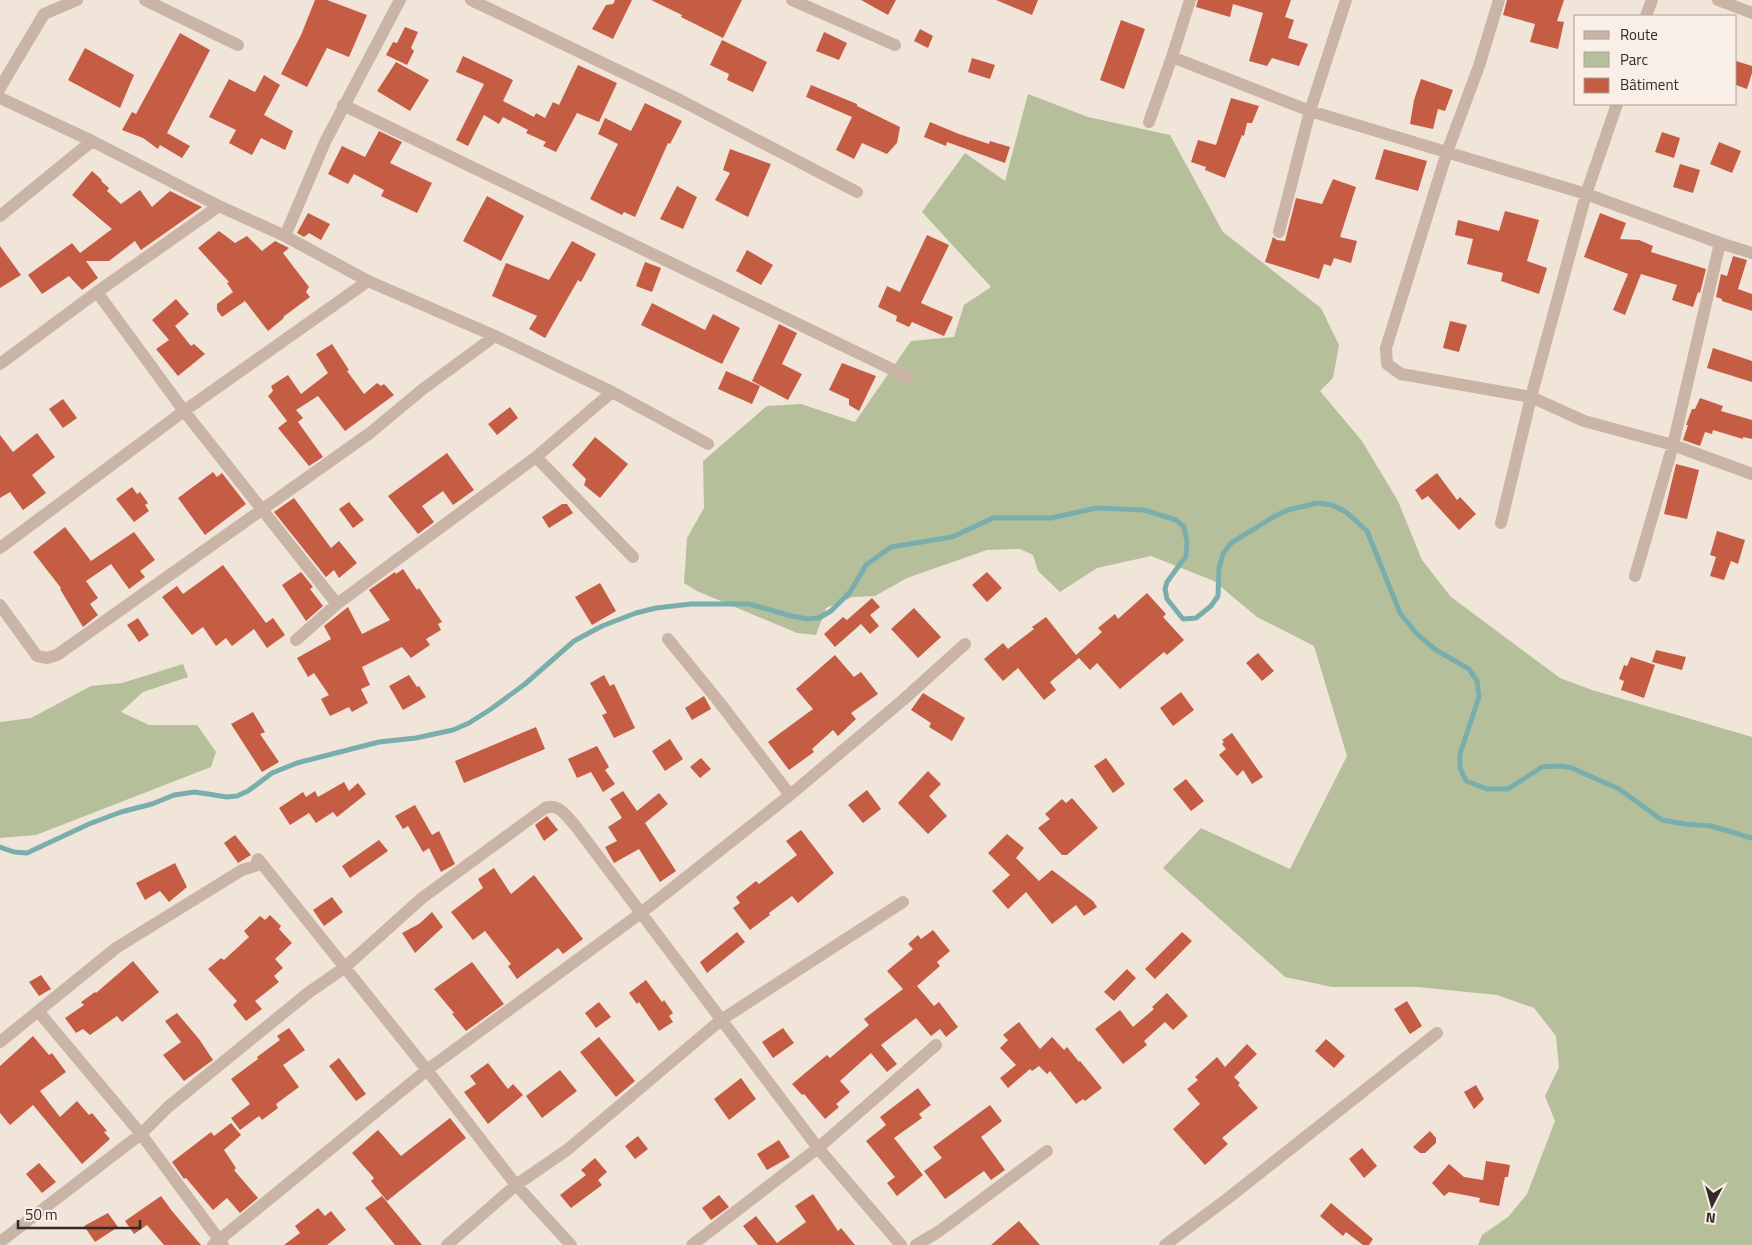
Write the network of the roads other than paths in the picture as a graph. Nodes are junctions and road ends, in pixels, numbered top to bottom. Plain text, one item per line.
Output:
1 (77, 0) edge
2 (145, 0) edge
3 (400, 0) edge
4 (471, 0) edge
5 (792, 0) edge
6 (1190, 0) edge
7 (1346, 0) edge
8 (1499, 0) edge
9 (1652, 0) edge
10 (1718, 0) edge
11 (1752, 13) edge
12 (1646, 15) edge
13 (238, 45) dead end
14 (895, 45) dead end
15 (1172, 56) junction
16 (0, 88) edge
17 (0, 98) edge
18 (1617, 105) edge
19 (343, 106) junction
20 (1310, 111) junction
21 (1149, 122) dead end
22 (92, 141) junction
23 (1447, 152) junction
24 (857, 192) dead end
25 (1586, 194) junction
26 (219, 206) junction
27 (0, 216) edge
28 (1279, 232) dead end
29 (285, 236) junction
30 (1720, 243) junction
31 (1752, 253) edge
32 (368, 281) junction
33 (97, 292) junction
34 (495, 336) junction
35 (0, 364) edge
36 (908, 377) dead end
37 (612, 392) junction
38 (1531, 397) junction
39 (184, 411) junction
40 (708, 444) dead end
41 (1673, 445) junction
42 (536, 457) junction
43 (1752, 474) edge
44 (261, 510) junction
45 (1501, 523) dead end
46 (0, 548) edge
47 (633, 557) dead end
48 (1635, 576) dead end
49 (336, 604) junction
50 (0, 605) edge
51 (668, 639) dead end
52 (296, 640) dead end
53 (965, 644) dead end
54 (790, 795) junction
55 (903, 902) dead end
56 (641, 913) junction
57 (344, 968) junction
58 (38, 1011) junction
59 (720, 1020) junction
60 (1437, 1033) dead end
61 (0, 1042) edge
62 (936, 1045) dead end
63 (427, 1070) junction
64 (141, 1134) junction
65 (818, 1148) junction
66 (1047, 1151) dead end
67 (516, 1185) junction
68 (0, 1242) edge
69 (218, 1243) edge
70 (447, 1245) edge
71 (571, 1245) edge
72 (692, 1245) edge
73 (901, 1245) edge
74 (916, 1245) edge
75 (1164, 1245) edge

1 - 16 street
2 - 13 street
3 - 19 street
4 - 24 street
5 - 14 street
6 - 15 street
7 - 20 street
8 - 23 street
9 - 12 street
10 - 11 street
15 - 20 street
15 - 21 street
17 - 22 street
18 - 25 street
19 - 29 street
19 - 36 street
20 - 23 street
20 - 28 street
22 - 26 street
22 - 27 street
23 - 25 street
23 - 38 street
25 - 30 street
25 - 38 street
26 - 29 street
26 - 33 street
29 - 32 street
30 - 31 street
30 - 41 street
32 - 34 street
32 - 39 street
33 - 35 street
33 - 39 street
34 - 37 street
34 - 44 street
37 - 40 street
37 - 42 street
38 - 41 street
38 - 45 street
39 - 44 street
39 - 46 street
41 - 43 street
41 - 48 street
42 - 47 street
42 - 49 street
44 - 49 street
44 - 50 street
49 - 52 street
51 - 54 street
53 - 54 street
54 - 56 street
55 - 59 street
56 - 57 street
56 - 59 street
56 - 63 street
57 - 58 street
57 - 63 street
57 - 64 street
58 - 61 street
58 - 64 street
59 - 65 street
59 - 67 street
60 - 75 street
62 - 65 street
63 - 67 street
63 - 69 street
64 - 68 street
64 - 69 street
65 - 72 street
65 - 73 street
66 - 74 street
67 - 70 street
67 - 71 street

